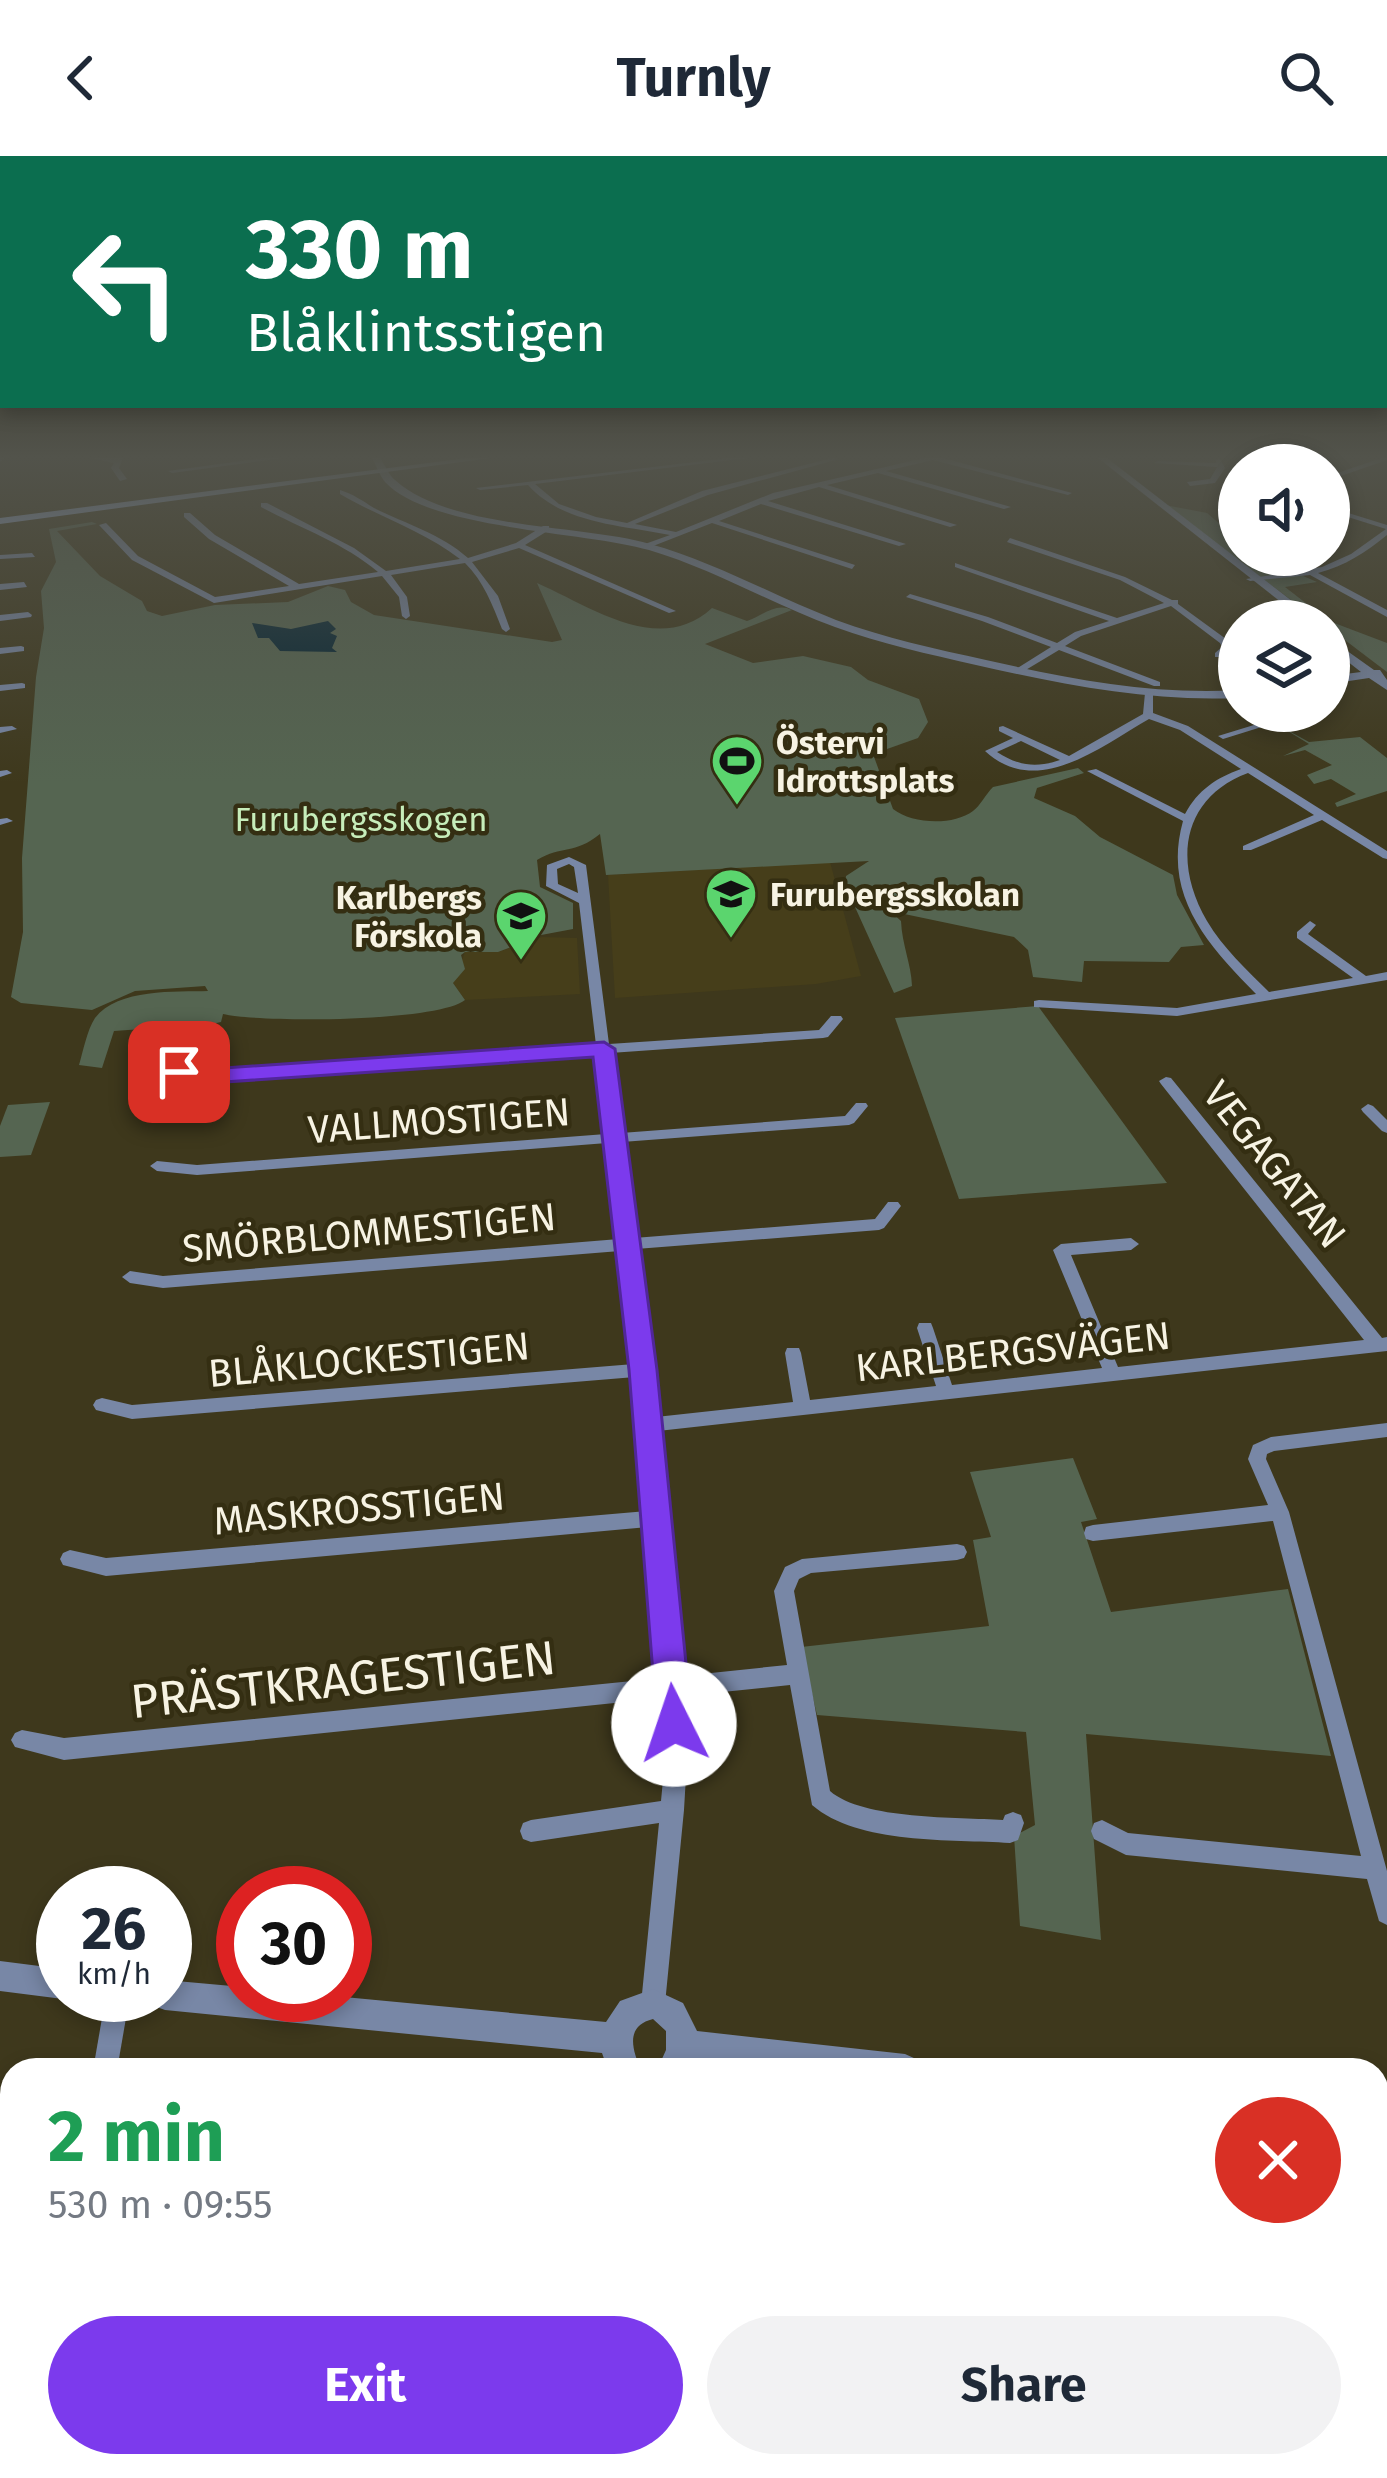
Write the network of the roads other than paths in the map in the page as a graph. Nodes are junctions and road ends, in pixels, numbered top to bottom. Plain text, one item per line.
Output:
1 (149, 566) edge
2 (262, 566) edge
3 (374, 566) edge
4 (433, 566) edge
5 (475, 566) edge
6 (569, 566) edge
7 (698, 566) edge
8 (962, 566) edge
9 (1097, 566) edge
10 (1237, 566) edge
11 (388, 574) junction
12 (1283, 576) edge
13 (1318, 576) edge
14 (1253, 579) junction
15 (24, 585) dead end
16 (0, 587) edge
17 (299, 588) junction
18 (910, 597) dead end
19 (1280, 600) edge
20 (1175, 602) junction
21 (672, 611) dead end
22 (1387, 614) edge
23 (28, 615) dead end
24 (406, 616) dead end
25 (0, 617) edge
26 (1114, 620) junction
27 (506, 628) dead end
28 (1218, 637) edge
29 (1056, 645) junction
30 (21, 649) dead end
31 (0, 651) edge
32 (1350, 654) edge
33 (1019, 671) junction
34 (1381, 678) edge
35 (1350, 679) edge
36 (1157, 684) dead end
37 (22, 686) dead end
38 (0, 688) edge
39 (1218, 694) edge
40 (1148, 695) junction
41 (1148, 715) junction
42 (1003, 730) dead end
43 (1237, 732) edge
44 (1223, 736) dead end
45 (1022, 738) junction
46 (1070, 760) junction
47 (1250, 769) junction
48 (1092, 771) dead end
49 (1323, 815) junction
50 (1186, 818) junction
51 (1247, 848) dead end
52 (1387, 856) edge
53 (585, 901) dead end
54 (1310, 925) dead end
55 (1387, 976) edge
56 (1364, 980) junction
57 (1265, 996) junction
58 (1039, 1004) dead end
59 (836, 1019) dead end
60 (604, 1049) junction
61 (179, 1072) dead end
62 (1166, 1081) dead end
63 (861, 1106) dead end
64 (1368, 1109) dead end
65 (1387, 1128) edge
66 (612, 1141) junction
67 (158, 1166) dead end
68 (893, 1206) dead end
69 (625, 1243) junction
70 (1131, 1244) dead end
71 (130, 1277) dead end
72 (926, 1328) dead end
73 (1383, 1344) edge
74 (794, 1353) dead end
75 (643, 1370) junction
76 (1113, 1374) junction
77 (946, 1391) junction
78 (102, 1405) dead end
79 (803, 1407) junction
80 (646, 1425) junction
81 (1387, 1430) edge
82 (1280, 1512) junction
83 (656, 1517) junction
84 (1094, 1533) dead end
85 (957, 1552) dead end
86 (70, 1559) dead end
87 (798, 1674) junction
88 (673, 1688) junction
89 (22, 1740) dead end
90 (673, 1810) junction
91 (1013, 1822) dead end
92 (531, 1831) dead end
93 (1102, 1831) dead end
94 (1375, 1869) junction
95 (1387, 1912) edge
96 (0, 1976) edge
97 (36, 1981) edge
98 (192, 1999) edge
99 (653, 2003) junction
100 (113, 2022) edge
101 (621, 2055) edge
102 (107, 2058) edge
103 (679, 2058) edge

1 - 17 street
2 - 17 street
3 - 11 street
4 - 11 street
5 - 27 street
6 - 21 street
7 - 33 street
8 - 26 street
9 - 20 street
10 - 14 street
11 - 17 street
11 - 24 street
12 - 14 street
13 - 22 street
14 - 19 street
15 - 16 street
18 - 29 street
20 - 26 street
20 - 28 street
23 - 25 street
26 - 29 street
29 - 33 street
29 - 36 street
30 - 31 street
32 - 34 street
33 - 40 street
34 - 35 street
37 - 38 street
39 - 40 street
40 - 41 street
41 - 46 street
41 - 47 street
42 - 45 street
43 - 44 street
45 - 46 street
45 - 46 street
47 - 49 street
47 - 50 street
48 - 50 street
49 - 51 street
49 - 52 street
50 - 57 street
53 - 60 street
54 - 56 street
55 - 56 street
56 - 57 street
57 - 58 street
59 - 60 street
60 - 61 street
60 - 66 street
62 - 73 street, VEGAGATAN
63 - 66 street, VALLMOSTIGEN
64 - 65 street
66 - 67 street, VALLMOSTIGEN
66 - 69 street
68 - 69 street, SMÖRBLOMMESTIGEN
69 - 71 street, SMÖRBLOMMESTIGEN
69 - 75 street
70 - 76 street
72 - 77 street
73 - 76 street, KARLBERGSVÄGEN
74 - 79 street
75 - 78 street, BLÅKLOCKESTIGEN
75 - 80 street
76 - 77 street, KARLBERGSVÄGEN
77 - 79 street, KARLBERGSVÄGEN
79 - 80 street, KARLBERGSVÄGEN
80 - 83 street
81 - 82 street
82 - 84 street
82 - 94 street
83 - 86 street, MASKROSSTIGEN
83 - 88 street
85 - 87 street
87 - 88 street, PRÄSTKRAGESTIGEN
87 - 91 street
88 - 89 street, PRÄSTKRAGESTIGEN
88 - 90 street
90 - 92 street
90 - 99 street
93 - 94 street
94 - 95 street
96 - 97 street
98 - 101 street
99 - 101 street
99 - 103 street
100 - 102 street

